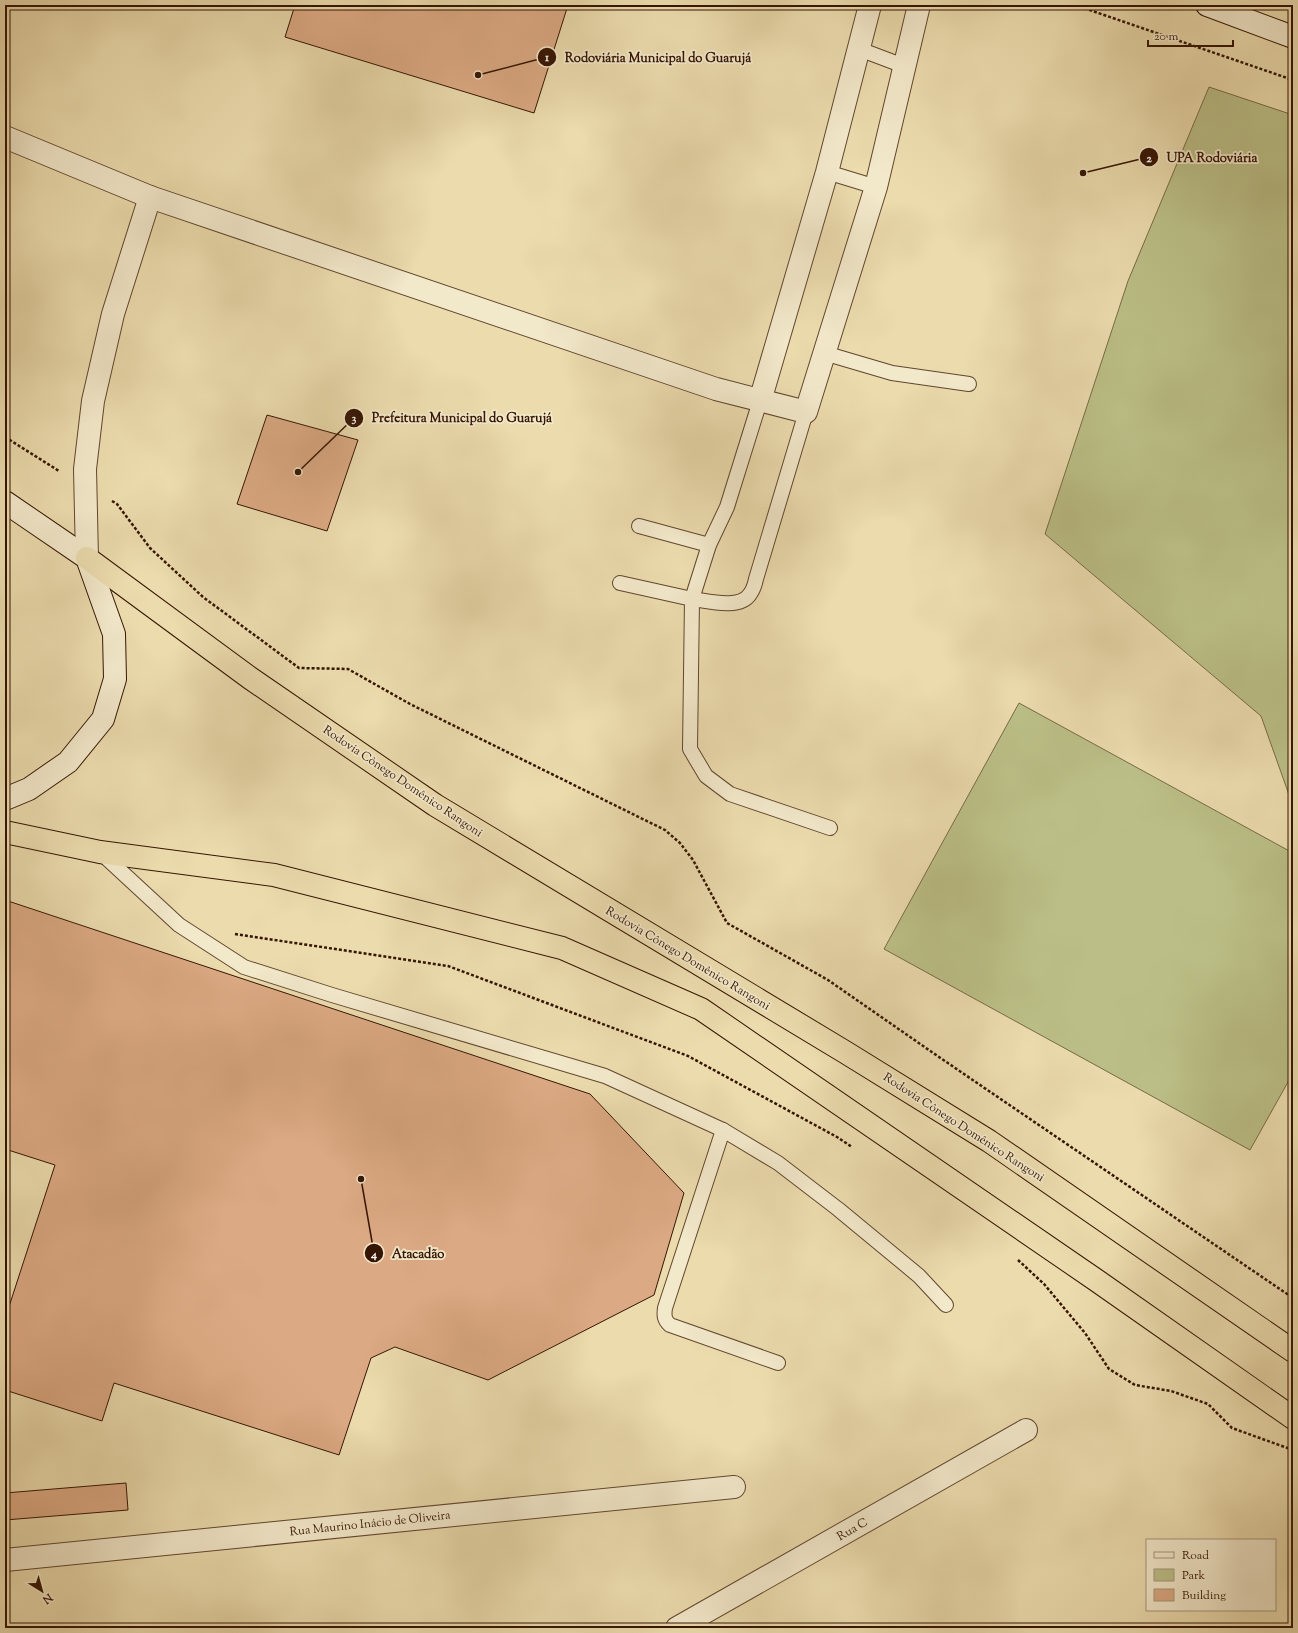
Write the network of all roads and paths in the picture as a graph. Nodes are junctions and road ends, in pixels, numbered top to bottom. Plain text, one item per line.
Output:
1 (870, 5) edge
2 (919, 5) edge
3 (1074, 5) edge
4 (1207, 5) edge
5 (1293, 37) edge
6 (859, 49) junction
7 (904, 66) junction
8 (1293, 80) edge
9 (5, 137) edge
10 (827, 172) junction
11 (876, 186) junction
12 (150, 197) junction
13 (824, 353) junction
14 (969, 384) dead end
15 (760, 401) junction
16 (806, 412) junction
17 (5, 437) edge
18 (85, 486) junction
19 (5, 502) edge
20 (639, 526) dead end
21 (710, 545) junction
22 (87, 558) junction
23 (620, 583) dead end
24 (692, 599) junction
25 (5, 799) edge
26 (830, 828) dead end
27 (5, 832) edge
28 (100, 852) junction
29 (724, 1130) junction
30 (1293, 1298) edge
31 (946, 1305) dead end
32 (1293, 1352) edge
33 (778, 1363) dead end
34 (1293, 1418) edge
35 (1026, 1430) dead end
36 (734, 1486) dead end
37 (5, 1560) edge
38 (678, 1628) edge

1 - 6 street
2 - 7 street
3 - 8 path
4 - 5 street
6 - 7 lane
6 - 10 street
7 - 11 street
9 - 12 street
10 - 11 lane
10 - 15 street
11 - 13 street
12 - 15 street
12 - 18 street
13 - 14 lane
13 - 16 street
15 - 16 street
15 - 21 lane
16 - 24 lane
17 - 18 path
18 - 22 street
18 - 30 path
19 - 22 street
20 - 21 lane
21 - 24 lane
22 - 25 street
22 - 32 highway, Rodovia Cônego Domênico Rangoni
23 - 24 lane
24 - 26 lane
27 - 28 highway
28 - 29 lane
28 - 34 highway
29 - 31 lane
29 - 33 lane
35 - 38 street, Rua C
36 - 37 street, Rua Maurino Inácio de Oliveira

